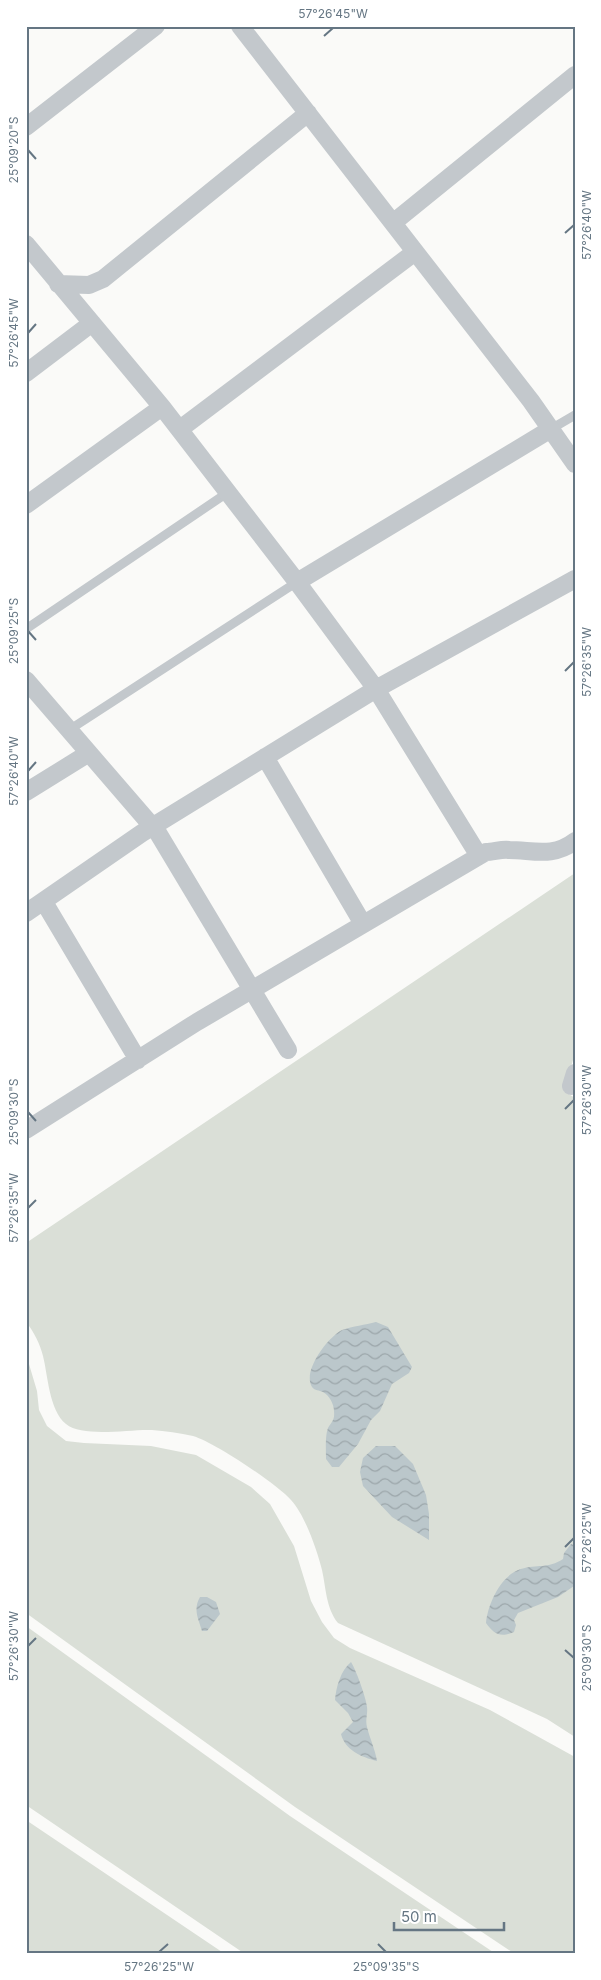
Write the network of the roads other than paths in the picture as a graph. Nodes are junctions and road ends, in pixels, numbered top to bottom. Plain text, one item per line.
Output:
1 (156, 26) edge
2 (240, 26) edge
3 (575, 75) edge
4 (308, 113) junction
5 (26, 127) edge
6 (394, 222) junction
7 (29, 251) edge
8 (415, 252) junction
9 (58, 284) junction
10 (92, 323) junction
11 (26, 373) edge
12 (162, 407) junction
13 (575, 415) edge
14 (180, 429) junction
15 (551, 429) junction
16 (575, 464) edge
17 (227, 493) junction
18 (26, 505) edge
19 (575, 579) edge
20 (297, 582) junction
21 (26, 629) edge
22 (26, 680) edge
23 (376, 689) junction
24 (69, 730) junction
25 (89, 753) junction
26 (265, 757) junction
27 (26, 792) edge
28 (152, 827) junction
29 (575, 842) edge
30 (479, 856) junction
31 (44, 902) junction
32 (26, 913) edge
33 (363, 924) junction
34 (251, 990) junction
35 (288, 1050) dead end
36 (138, 1060) junction
37 (26, 1130) edge

1 - 5 street
2 - 4 street
3 - 6 street
4 - 6 street
4 - 9 street
6 - 8 street
7 - 9 street
8 - 14 street
8 - 15 street
9 - 10 street
10 - 11 street
10 - 12 street
12 - 14 street
12 - 18 street
13 - 15 lane
14 - 17 street
15 - 16 street
15 - 20 street
17 - 20 street
17 - 21 lane
19 - 23 street
20 - 23 street
20 - 24 lane
22 - 24 street
23 - 26 street
23 - 30 street
24 - 25 street
25 - 27 street
25 - 28 street
26 - 28 street
26 - 33 street
28 - 31 street
28 - 34 street
29 - 30 street
30 - 33 street
31 - 32 street
31 - 36 street
33 - 34 street
34 - 35 street
34 - 36 street
36 - 37 street

